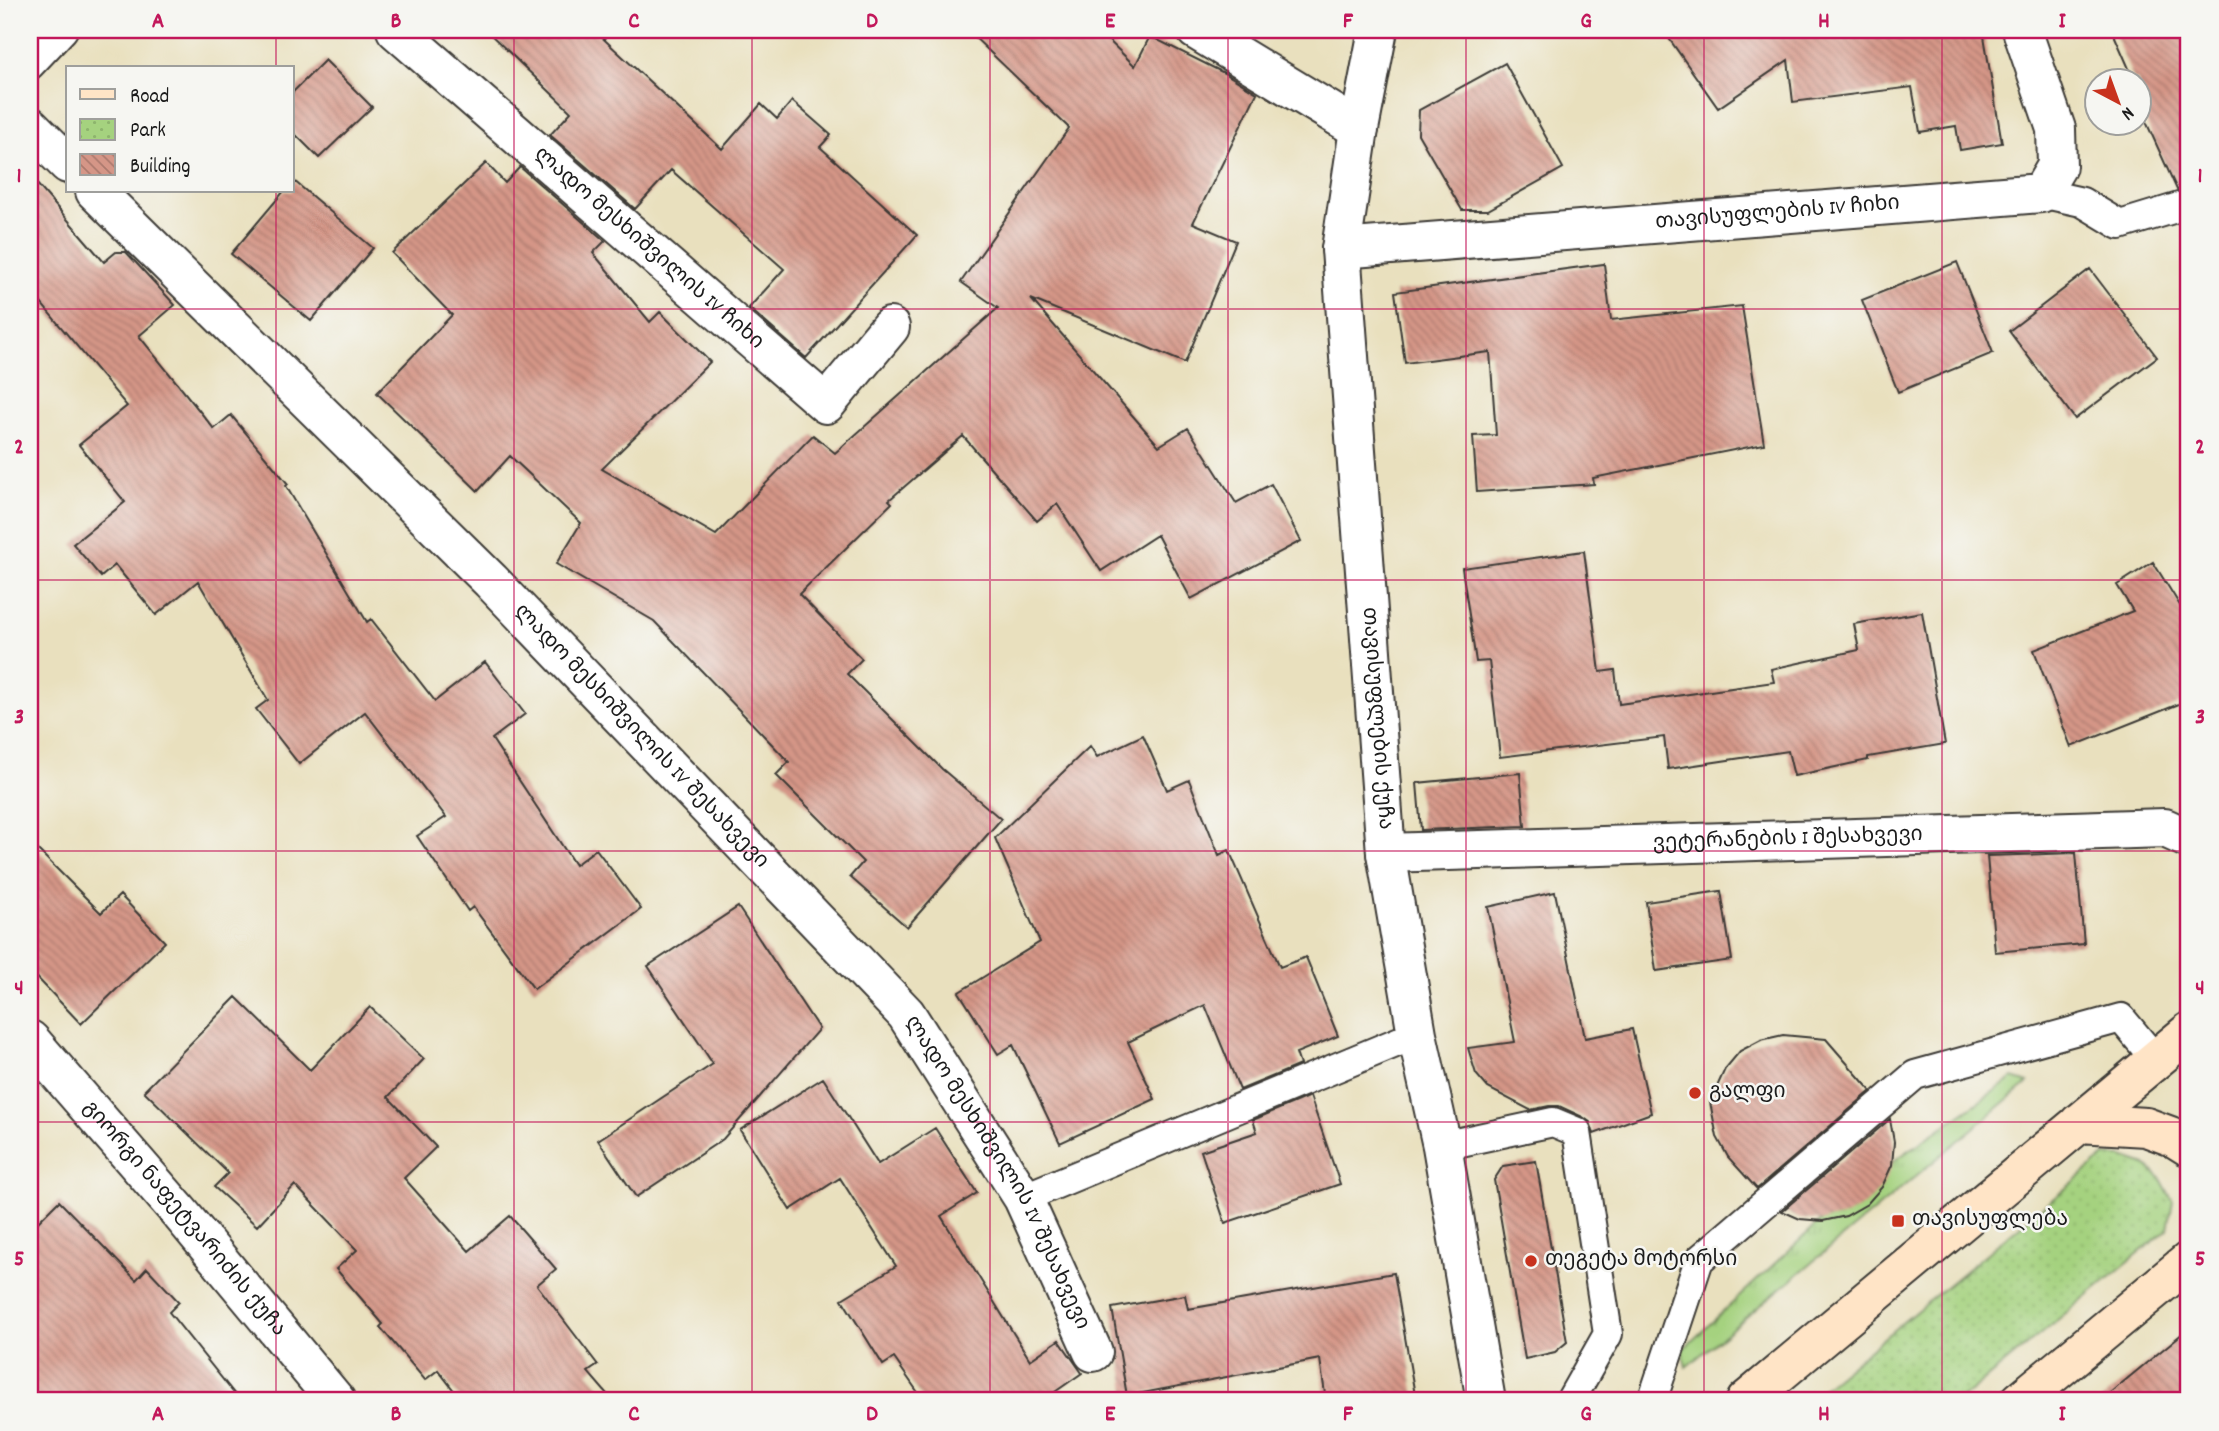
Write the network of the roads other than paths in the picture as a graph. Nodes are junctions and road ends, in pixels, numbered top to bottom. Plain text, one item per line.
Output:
1 (64, 30) edge
2 (396, 30) edge
3 (1196, 30) edge
4 (1378, 30) edge
5 (2022, 30) edge
6 (30, 65) edge
7 (30, 126) edge
8 (1359, 130) junction
9 (66, 162) edge
10 (96, 192) edge
11 (2041, 193) junction
12 (2189, 204) edge
13 (1341, 249) junction
14 (890, 327) dead end
15 (2189, 839) edge
16 (1386, 853) junction
17 (2189, 1032) edge
18 (1417, 1034) junction
19 (30, 1041) edge
20 (2156, 1060) junction
21 (2079, 1122) junction
22 (1442, 1146) junction
23 (2189, 1147) edge
24 (1023, 1198) junction
25 (2189, 1261) edge
26 (1093, 1352) dead end
27 (336, 1401) edge
28 (1486, 1401) edge
29 (1570, 1401) edge
30 (1652, 1401) edge
31 (1746, 1401) edge
32 (2020, 1401) edge

1 - 6 lane
2 - 14 street, ლადო მესხიშვილის IV ჩიხი
3 - 8 street
4 - 8 street, თავისუფლების ქუჩა
5 - 11 street
7 - 9 street
8 - 13 street, თავისუფლების ქუჩა
10 - 24 street, ლადო მესხიშვილის IV შესახვევი
11 - 12 lane
11 - 13 street, თავისუფლების IV ჩიხი
13 - 16 street, თავისუფლების ქუჩა
15 - 16 street, ვეტერანების I შესახვევი
16 - 18 street, თავისუფლების ქუჩა
17 - 20 main road
18 - 22 street, თავისუფლების ქუჩა
18 - 24 lane
19 - 27 street, გიორგი ნაფეტვარიძის ქუჩა
20 - 21 main road
20 - 30 lane
21 - 23 main road
21 - 31 main road
22 - 28 street, თავისუფლების ქუჩა
22 - 29 lane
24 - 26 street, ლადო მესხიშვილის IV შესახვევი
25 - 32 main road

